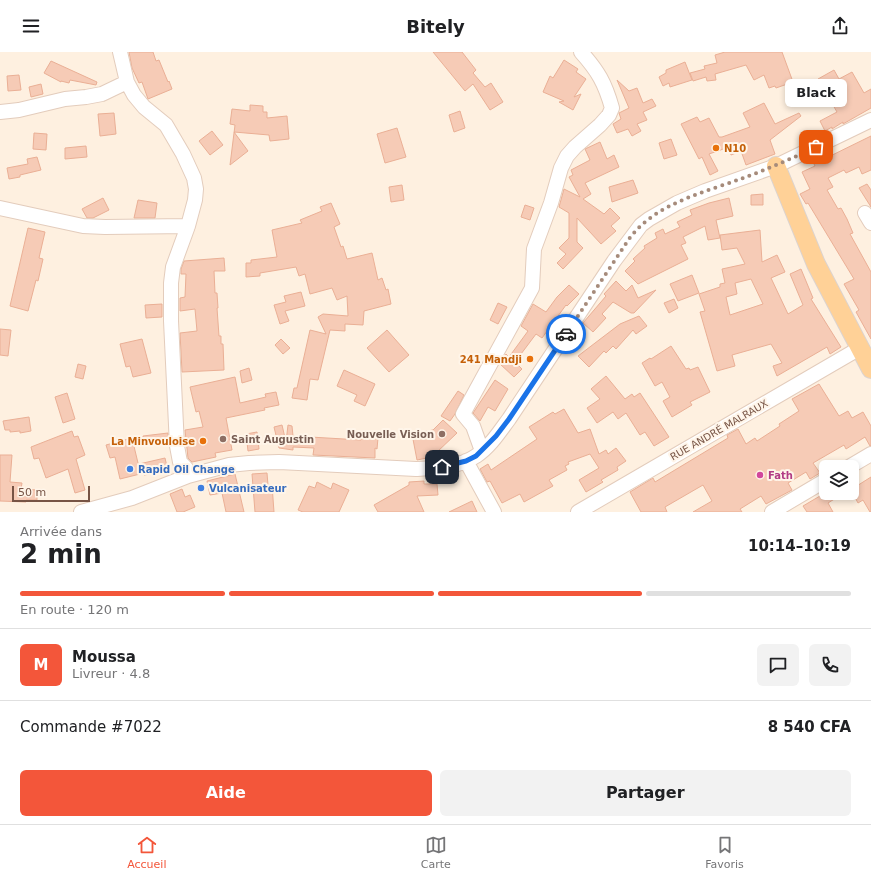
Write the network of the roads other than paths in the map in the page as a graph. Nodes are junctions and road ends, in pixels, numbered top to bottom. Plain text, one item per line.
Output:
1 (120, 52) edge
2 (581, 52) edge
3 (127, 82) junction
4 (0, 112) edge
5 (871, 120) edge
6 (776, 166) junction
7 (0, 208) edge
8 (188, 226) junction
9 (860, 348) junction
10 (871, 369) edge
11 (482, 451) junction
12 (871, 454) edge
13 (466, 461) junction
14 (859, 461) edge
15 (188, 476) junction
16 (819, 484) edge
17 (81, 512) edge
18 (494, 512) edge
19 (578, 512) edge
20 (772, 512) edge

1 - 3 street
2 - 11 street
3 - 4 street
3 - 8 street
5 - 6 street
6 - 9 main road
6 - 11 street
7 - 8 street
8 - 15 street
9 - 10 main road
9 - 19 street, RUE ANDRÉ MALRAUX
11 - 13 street
12 - 14 street
13 - 15 street
13 - 18 street
15 - 17 street
16 - 20 street

